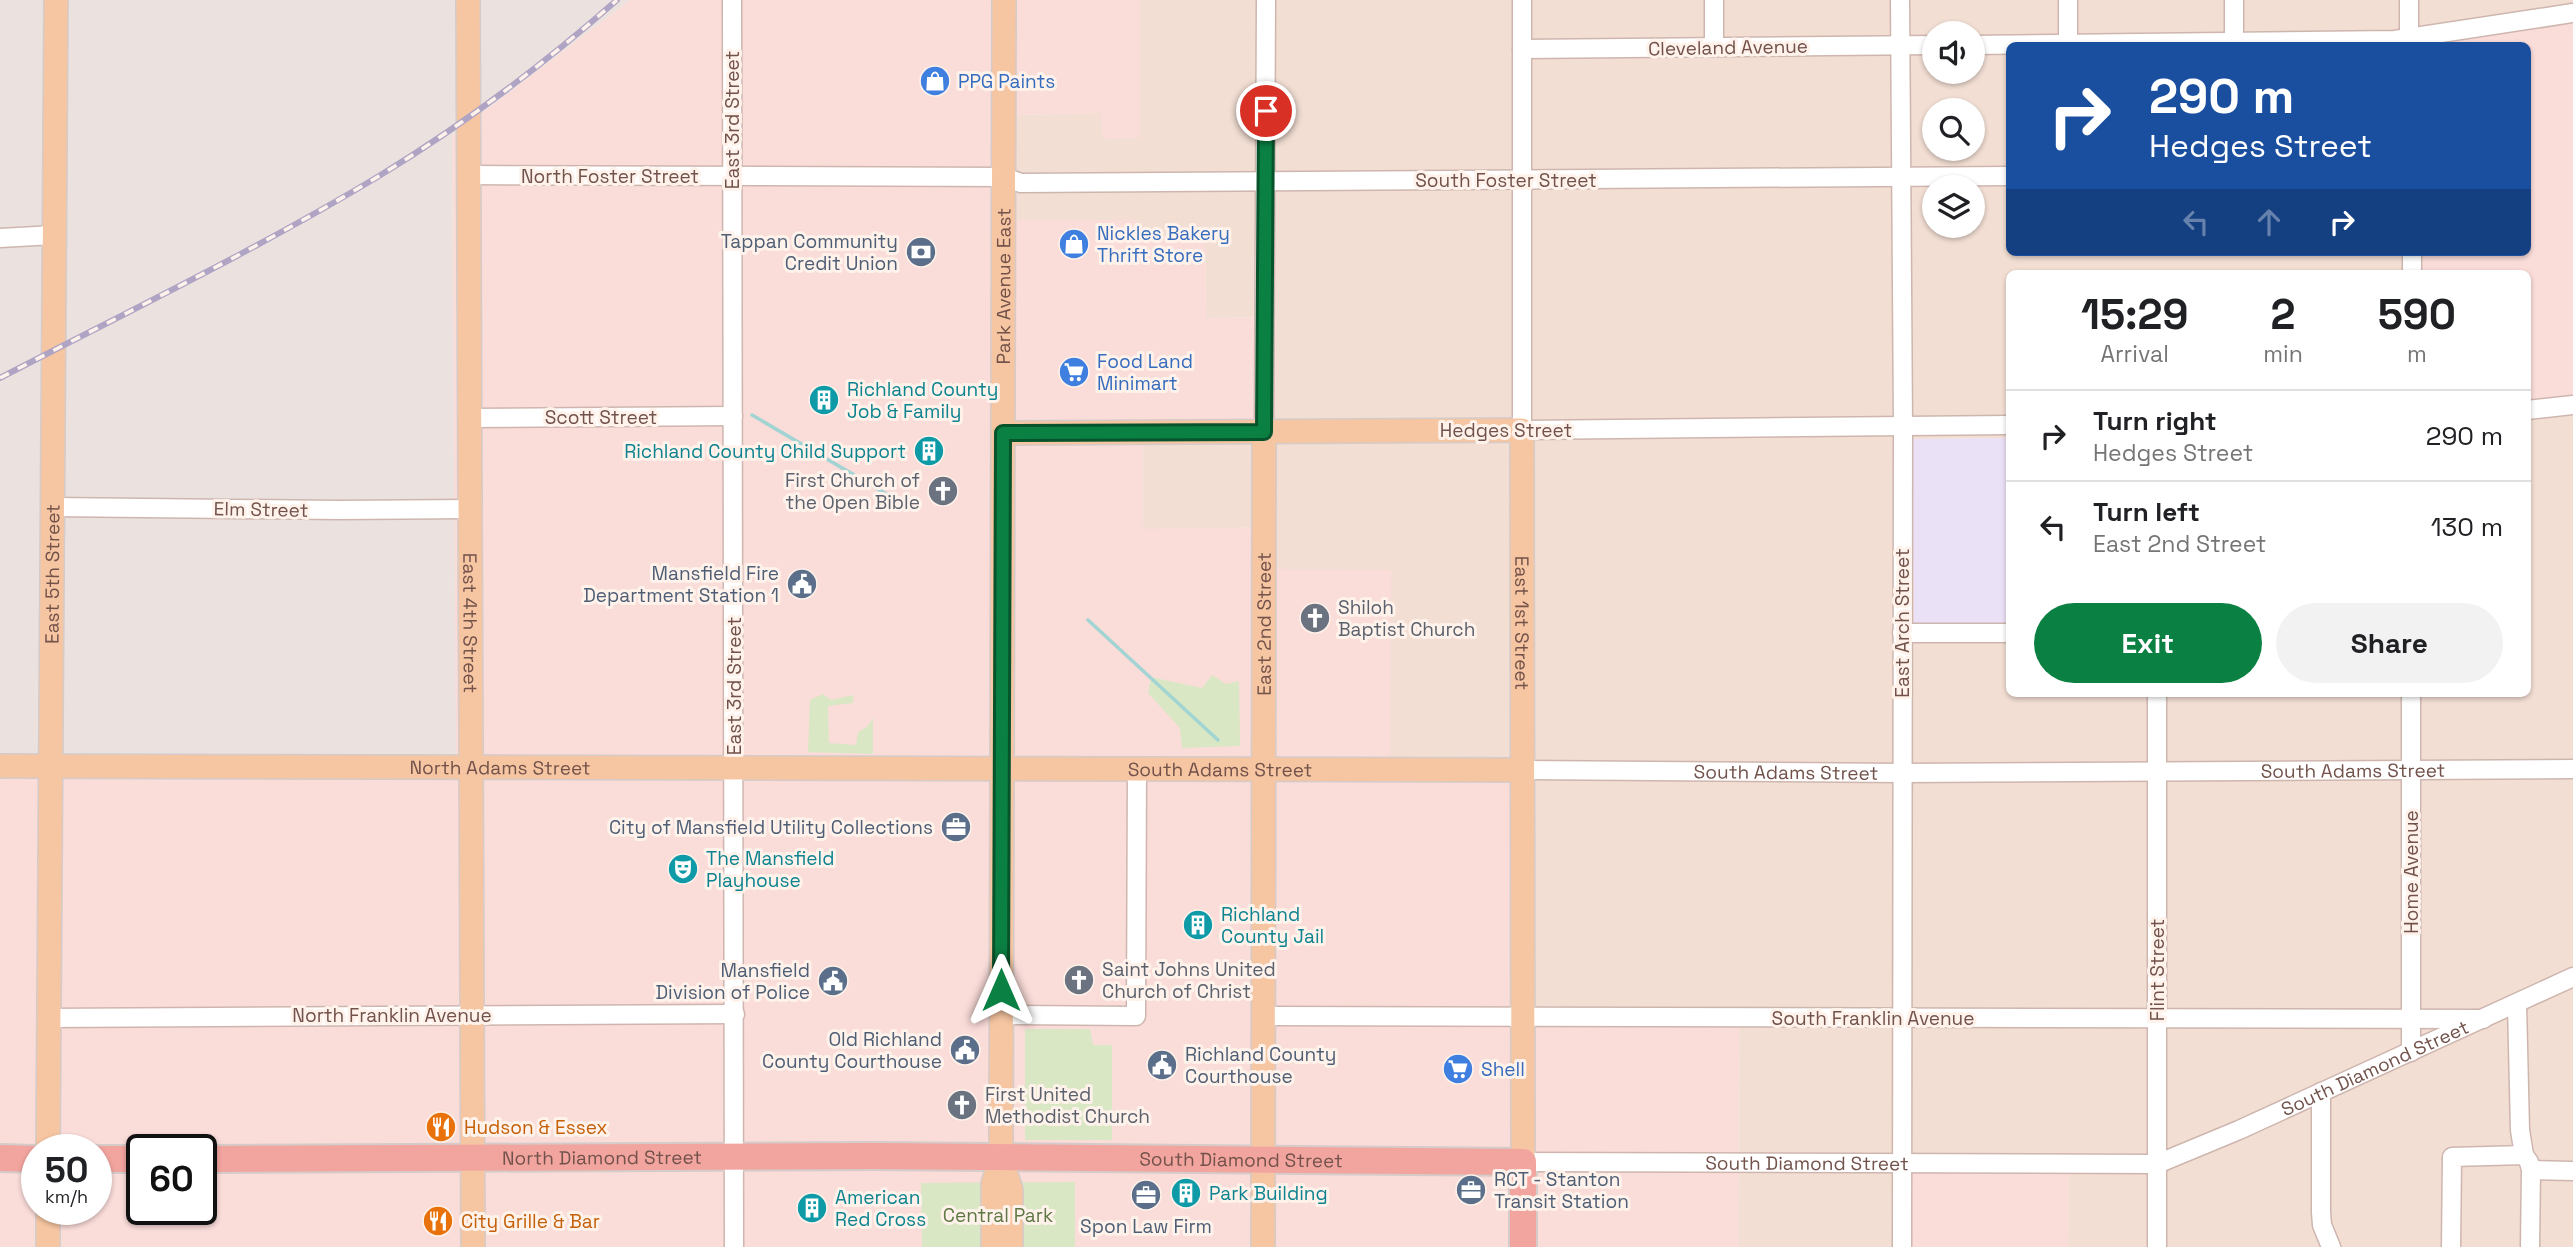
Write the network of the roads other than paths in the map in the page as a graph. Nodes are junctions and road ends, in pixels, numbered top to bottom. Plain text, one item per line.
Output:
1 (55, 0) edge
2 (468, 0) edge
3 (732, 0) edge
4 (1004, 0) edge
5 (1266, 0) edge
6 (1522, 0) edge
7 (1714, 0) edge
8 (1900, 0) edge
9 (2067, 0) edge
10 (2234, 0) edge
11 (2409, 0) edge
12 (2573, 13) edge
13 (2234, 41) junction
14 (2068, 42) edge
15 (2179, 42) edge
16 (2409, 42) edge
17 (1900, 45) junction
18 (1922, 45) edge
19 (1985, 45) edge
20 (2006, 45) edge
21 (1714, 47) junction
22 (1522, 49) junction
23 (468, 175) junction
24 (733, 176) junction
25 (2006, 176) edge
26 (1004, 177) junction
27 (1901, 178) junction
28 (1522, 180) junction
29 (1265, 183) junction
30 (54, 235) junction
31 (0, 238) edge
32 (2573, 405) edge
33 (2531, 410) edge
34 (733, 416) junction
35 (469, 418) junction
36 (2006, 425) edge
37 (1903, 426) junction
38 (1522, 430) junction
39 (1264, 432) junction
40 (1003, 433) junction
41 (53, 507) junction
42 (470, 509) junction
43 (1902, 633) junction
44 (2006, 634) edge
45 (2157, 697) edge
46 (2411, 697) edge
47 (0, 766) edge
48 (52, 767) junction
49 (471, 768) junction
50 (1001, 768) junction
51 (735, 769) junction
52 (1137, 769) junction
53 (1264, 769) junction
54 (2411, 769) junction
55 (2573, 769) edge
56 (1522, 770) junction
57 (2157, 771) junction
58 (1902, 774) junction
59 (2573, 977) edge
60 (2517, 1004) junction
61 (735, 1014) junction
62 (471, 1015) junction
63 (1001, 1015) junction
64 (1263, 1016) junction
65 (1522, 1017) junction
66 (49, 1018) junction
67 (2157, 1018) junction
68 (1902, 1019) junction
69 (2411, 1019) junction
70 (2483, 1019) junction
71 (2411, 1052) junction
72 (2321, 1092) junction
73 (48, 1134) edge
74 (734, 1156) junction
75 (472, 1157) junction
76 (0, 1158) edge
77 (21, 1158) edge
78 (1001, 1158) junction
79 (217, 1159) edge
80 (1263, 1159) junction
81 (1523, 1162) junction
82 (2527, 1162) junction
83 (1903, 1164) junction
84 (2157, 1164) junction
85 (2573, 1171) edge
86 (48, 1225) edge
87 (48, 1247) edge
88 (473, 1247) edge
89 (734, 1247) edge
90 (993, 1247) edge
91 (1011, 1247) edge
92 (1263, 1247) edge
93 (1522, 1247) edge
94 (1902, 1247) edge
95 (2157, 1247) edge
96 (2331, 1247) edge
97 (2451, 1247) edge
98 (2530, 1247) edge

1 - 30 main road, East 5th Street
2 - 23 main road, East 4th Street
3 - 24 street, East 3rd Street
4 - 26 main road, Park Avenue East
5 - 29 street, East 2nd Street
6 - 22 street, East 1st Street
7 - 21 street
8 - 17 street, East Arch Street
9 - 14 street
10 - 13 street
11 - 16 street
12 - 16 street
13 - 15 street
13 - 16 street
17 - 18 street, Cleveland Avenue
17 - 21 street, Cleveland Avenue
17 - 27 street, East Arch Street
19 - 20 street
21 - 22 street, Cleveland Avenue
22 - 28 street, East 1st Street
23 - 24 street, North Foster Street
23 - 35 main road, East 4th Street
24 - 26 street, North Foster Street
24 - 34 street, East 3rd Street
25 - 27 street, South Foster Street
26 - 29 street, South Foster Street
26 - 40 main road, Park Avenue East
27 - 28 street, South Foster Street
27 - 37 street, East Arch Street
28 - 29 street, South Foster Street
28 - 38 street, East 1st Street
29 - 39 street, East 2nd Street
30 - 31 street
30 - 41 main road, East 5th Street
32 - 33 street
34 - 35 street, Scott Street
34 - 51 street, East 3rd Street
35 - 42 main road, East 4th Street
36 - 37 street, Hedges Street
37 - 38 street, Hedges Street
37 - 43 street, East Arch Street
38 - 39 main road, Hedges Street
38 - 56 main road, East 1st Street
39 - 40 main road, Hedges Street
39 - 53 main road, East 2nd Street
40 - 50 main road, Park Avenue East
41 - 42 street, Elm Street
41 - 48 main road, East 5th Street
42 - 49 main road, East 4th Street
43 - 44 street
43 - 58 street, East Arch Street
45 - 57 street, Flint Street
46 - 54 street, Home Avenue
47 - 48 main road, North Adams Street
48 - 49 main road, North Adams Street
48 - 66 main road, East 5th Street
49 - 51 main road, North Adams Street
49 - 62 main road, East 4th Street
50 - 51 main road, North Adams Street
50 - 52 main road, South Adams Street
50 - 63 main road, Park Avenue East
51 - 61 street, East 3rd Street
52 - 53 main road, South Adams Street
52 - 63 street
53 - 56 main road, South Adams Street
53 - 64 main road, East 2nd Street
54 - 55 street, South Adams Street
54 - 57 street, South Adams Street
54 - 69 street, Home Avenue
56 - 58 street, South Adams Street
56 - 65 main road, East 1st Street
57 - 58 street, South Adams Street
57 - 67 street, Flint Street
58 - 68 street, East Arch Street
59 - 60 street, South Diamond Street
60 - 70 street, South Diamond Street
60 - 82 street
61 - 62 street, North Franklin Avenue
61 - 74 street, East 3rd Street
62 - 66 street, North Franklin Avenue
62 - 75 main road, East 4th Street
63 - 78 main road, Park Avenue East
64 - 65 street, South Franklin Avenue
64 - 80 main road, East 2nd Street
65 - 68 street, South Franklin Avenue
65 - 81 main road, East 1st Street
66 - 73 main road, East 5th Street
67 - 68 street, South Franklin Avenue
67 - 69 street, South Franklin Avenue
67 - 84 street, Flint Street
68 - 83 street, East Arch Street
69 - 70 street, South Franklin Avenue
69 - 71 street, Home Avenue
70 - 71 street, South Diamond Street
71 - 72 street, South Diamond Street
72 - 84 street, South Diamond Street
72 - 96 street
74 - 75 highway, North Diamond Street
74 - 78 highway, North Diamond Street
74 - 89 street, East 3rd Street
75 - 79 highway, North Diamond Street
75 - 88 main road, East 4th Street
76 - 77 highway
78 - 80 highway, South Diamond Street
78 - 90 main road, Park Avenue East
78 - 91 main road, Park Avenue East
80 - 81 highway, South Diamond Street
80 - 92 main road, East 2nd Street
81 - 83 street, South Diamond Street
81 - 93 highway, East 1st Street
82 - 85 street
82 - 97 street
82 - 98 street
83 - 84 street, South Diamond Street
83 - 94 street, East Arch Street
84 - 95 street, Flint Street
86 - 87 main road

